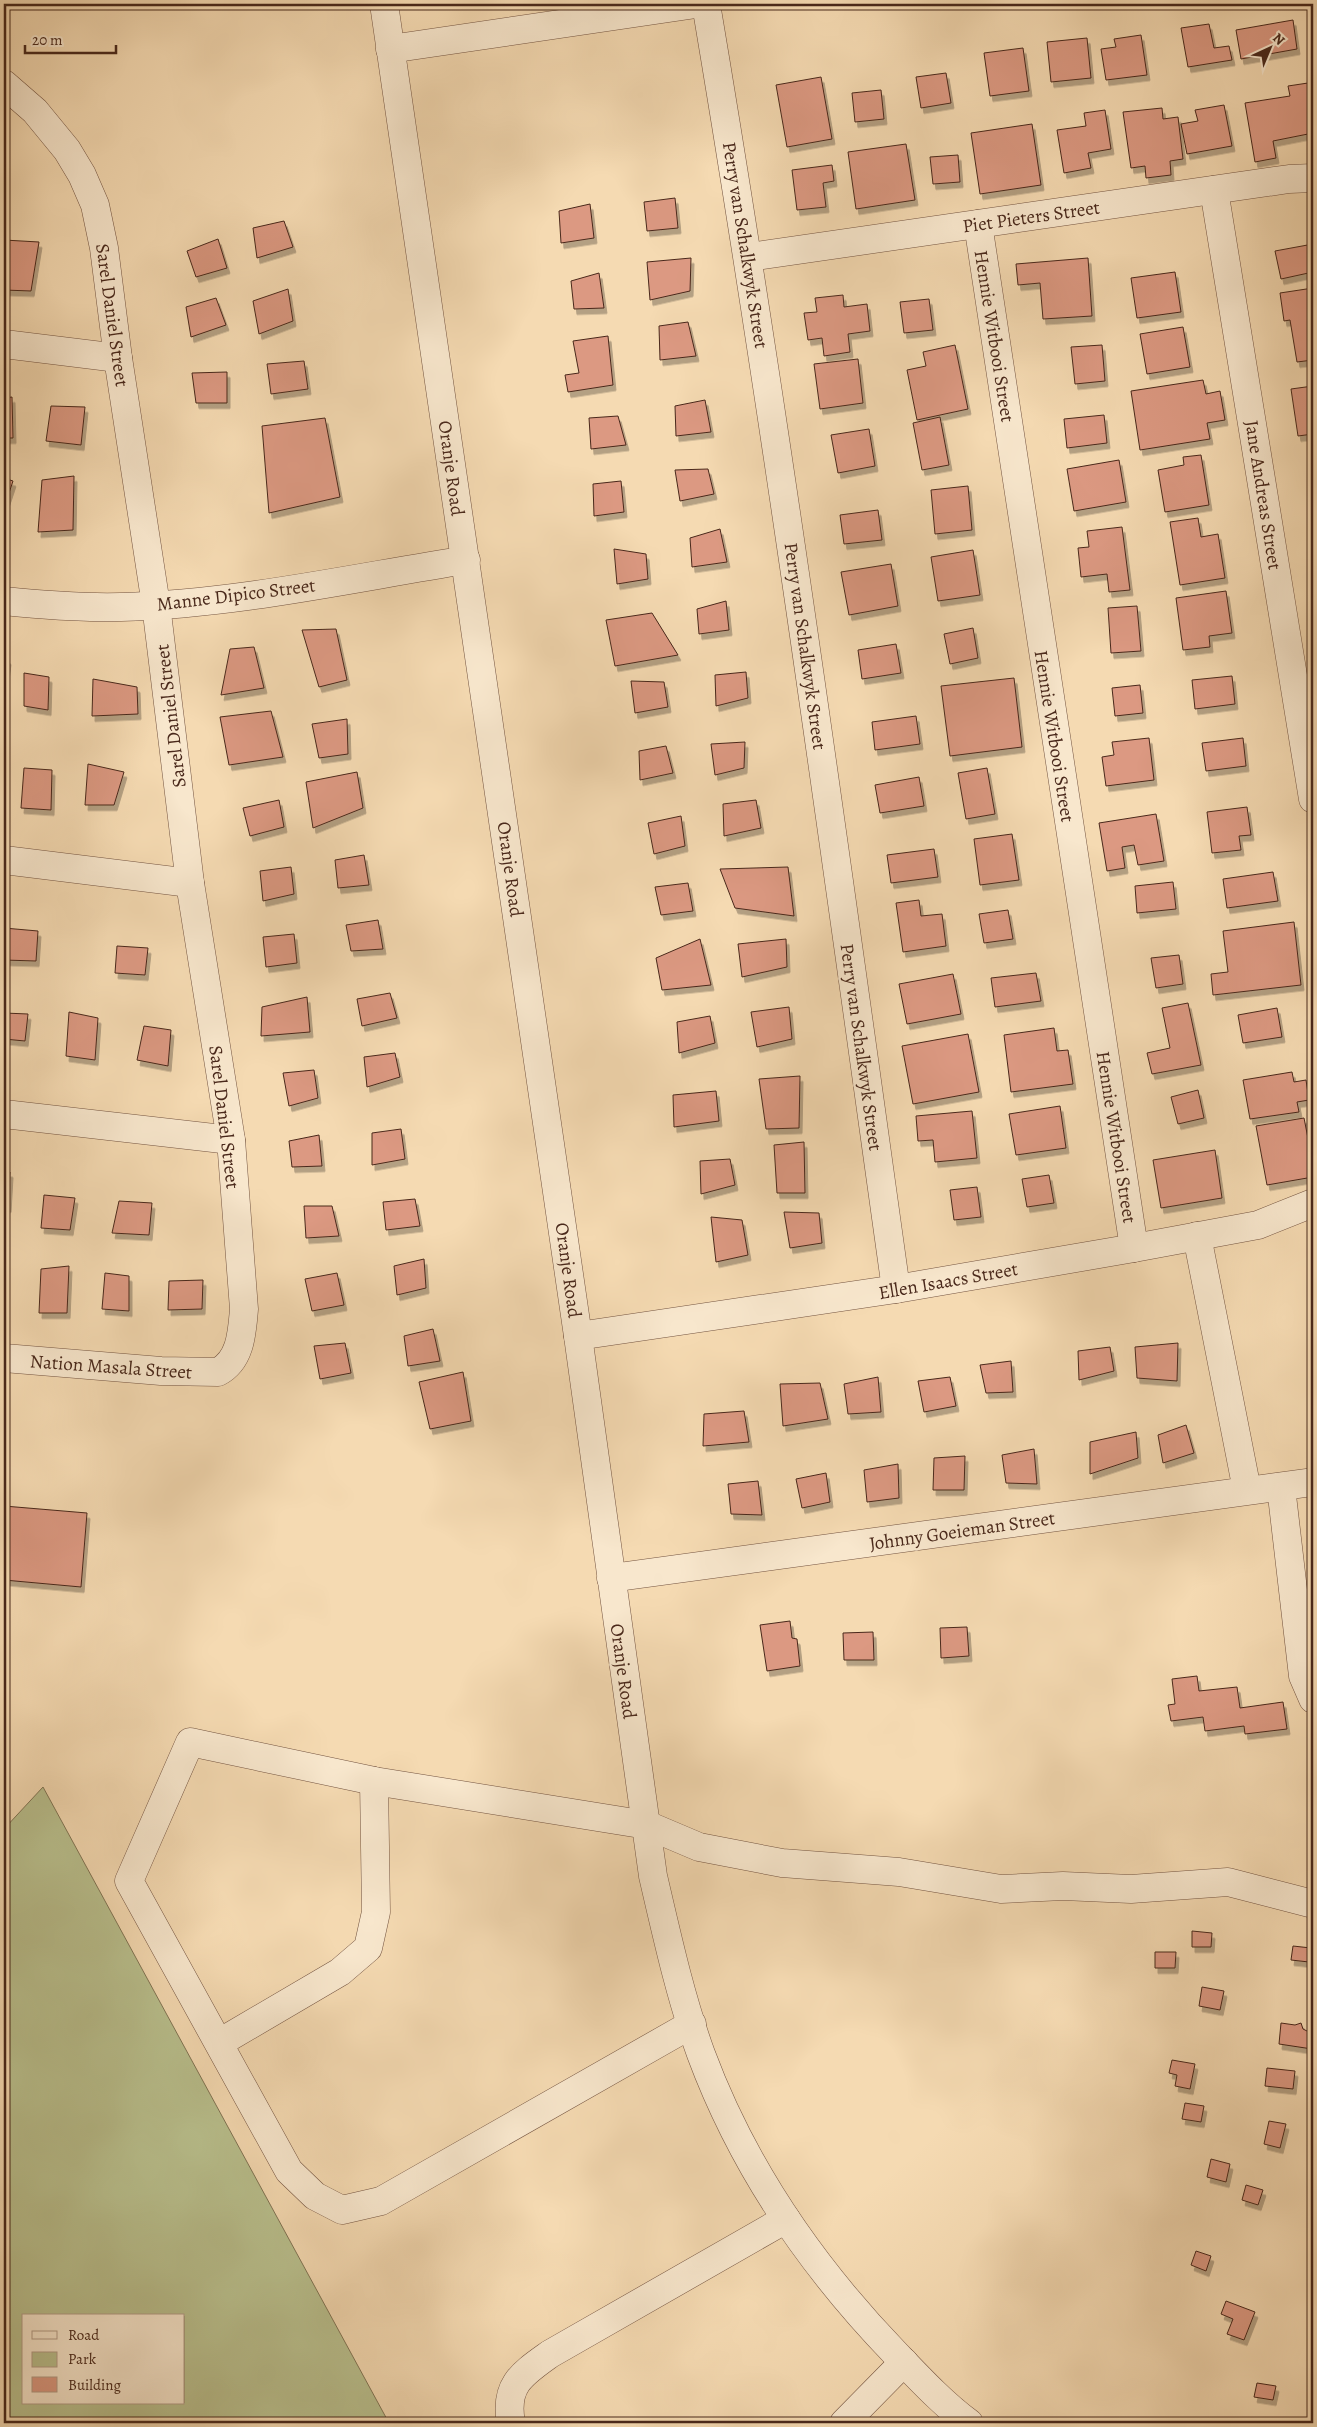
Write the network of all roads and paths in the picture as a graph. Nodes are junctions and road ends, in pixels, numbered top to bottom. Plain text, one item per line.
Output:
1 (384, 4) edge
2 (696, 4) edge
3 (706, 4) edge
4 (390, 49) junction
5 (4, 84) edge
6 (1313, 178) edge
7 (1214, 190) junction
8 (978, 224) junction
9 (749, 257) junction
10 (4, 344) edge
11 (118, 358) junction
12 (466, 560) junction
13 (4, 601) edge
14 (156, 605) junction
15 (1313, 799) edge
16 (4, 860) edge
17 (190, 883) junction
18 (4, 1114) edge
19 (231, 1140) junction
20 (1313, 1204) edge
21 (1197, 1236) junction
22 (1134, 1248) junction
23 (896, 1289) junction
24 (578, 1336) junction
25 (4, 1358) edge
26 (218, 1372) joint
27 (247, 1373) dead end
28 (1313, 1482) edge
29 (1281, 1487) junction
30 (1247, 1490) junction
31 (611, 1578) junction
32 (1313, 1700) edge
33 (374, 1780) junction
34 (647, 1825) junction
35 (1313, 1904) edge
36 (692, 2024) junction
37 (218, 2043) junction
38 (786, 2220) junction
39 (904, 2362) junction
40 (511, 2423) edge
41 (844, 2423) edge
42 (969, 2423) edge

1 - 4 street, Oranje Road
2 - 4 street
3 - 9 street, Perry van Schalkwyk Street
4 - 12 street, Oranje Road
5 - 11 street, Sarel Daniel Street
6 - 7 street, Piet Pieters Street
7 - 8 street, Piet Pieters Street
7 - 15 street, Jane Andreas Street
8 - 9 street, Piet Pieters Street
8 - 22 street, Hennie Witbooi Street
9 - 23 street, Perry van Schalkwyk Street
10 - 11 street
11 - 14 street, Sarel Daniel Street
12 - 14 street, Manne Dipico Street
12 - 24 street, Oranje Road
13 - 14 street, Manne Dipico Street
14 - 17 street, Sarel Daniel Street
16 - 17 street
17 - 19 street, Sarel Daniel Street
18 - 19 street
19 - 26 street, Sarel Daniel Street
20 - 21 street, Ellen Isaacs Street
21 - 22 street, Ellen Isaacs Street
21 - 30 street
22 - 23 street, Ellen Isaacs Street
23 - 24 street, Ellen Isaacs Street
24 - 31 street, Oranje Road
25 - 26 street, Nation Masala Street
25 - 27 street
28 - 29 street, Johnny Goeieman Street
29 - 30 street, Johnny Goeieman Street
29 - 32 street
30 - 31 street, Johnny Goeieman Street
31 - 34 street, Oranje Road
33 - 34 street
33 - 37 street
33 - 37 street
34 - 35 street
34 - 36 street, Oranje Road
36 - 37 street
36 - 38 street, Oranje Road
38 - 39 street, Oranje Road
38 - 40 street
39 - 41 street
39 - 42 street, Oranje Road

